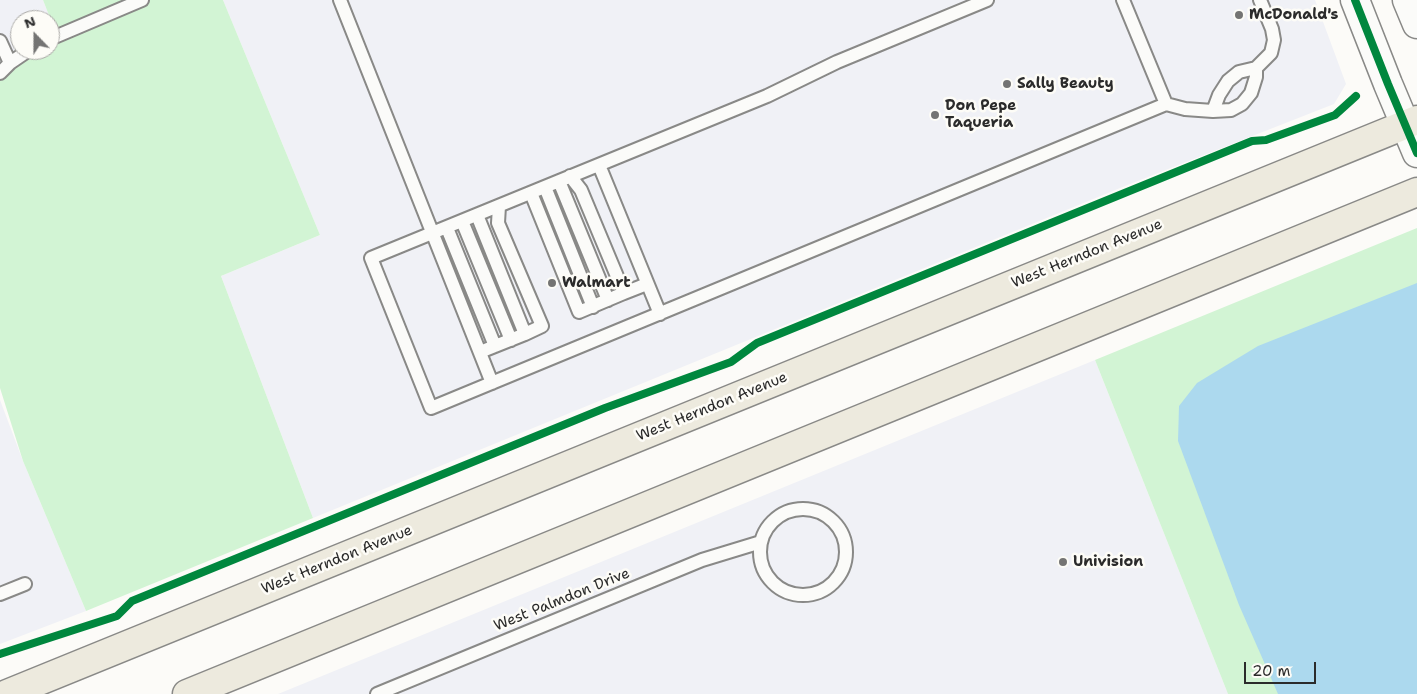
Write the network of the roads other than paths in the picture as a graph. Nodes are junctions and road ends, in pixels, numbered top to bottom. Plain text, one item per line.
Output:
1 (142, 0) edge
2 (340, 0) edge
3 (987, 0) edge
4 (1123, 0) edge
5 (1260, 0) edge
6 (1355, 0) edge
7 (1407, 0) edge
8 (1417, 24) edge
9 (60, 35) edge
10 (0, 41) edge
11 (14, 60) edge
12 (10, 63) junction
13 (1256, 68) junction
14 (0, 73) edge
15 (1166, 104) junction
16 (1213, 111) junction
17 (1411, 122) edge
18 (1417, 153) edge
19 (599, 165) junction
20 (564, 179) junction
21 (545, 187) junction
22 (1417, 192) edge
23 (531, 193) junction
24 (499, 206) junction
25 (477, 215) junction
26 (462, 221) junction
27 (447, 228) junction
28 (432, 234) junction
29 (648, 284) junction
30 (624, 293) junction
31 (608, 300) junction
32 (593, 307) junction
33 (660, 314) junction
34 (525, 334) junction
35 (511, 340) junction
36 (495, 346) junction
37 (480, 352) junction
38 (492, 383) junction
39 (761, 542) junction
40 (25, 584) dead end
41 (0, 594) edge
42 (7, 694) edge
43 (187, 694) edge
44 (377, 694) edge

1 - 9 lane
2 - 28 lane
3 - 19 lane
4 - 15 lane
5 - 13 lane
6 - 17 street
7 - 8 street
10 - 12 lane
11 - 12 lane
12 - 14 lane
13 - 16 lane
13 - 16 lane
15 - 16 lane
15 - 33 lane
17 - 18 street
17 - 42 main road, West Herndon Avenue
19 - 20 lane
19 - 29 lane
20 - 21 lane
20 - 30 lane
20 - 31 lane
21 - 23 lane
21 - 32 lane
22 - 43 main road
23 - 24 lane
23 - 32 lane
24 - 25 lane
24 - 34 lane
25 - 26 lane
25 - 34 lane
26 - 27 lane
26 - 35 lane
27 - 28 lane
27 - 36 lane
28 - 37 lane
28 - 38 lane
29 - 30 lane
29 - 33 lane
30 - 31 lane
31 - 32 lane
33 - 38 lane
34 - 35 lane
35 - 36 lane
36 - 37 lane
37 - 38 lane
39 - 39 lane
39 - 44 lane, West Palmdon Drive
40 - 41 lane

